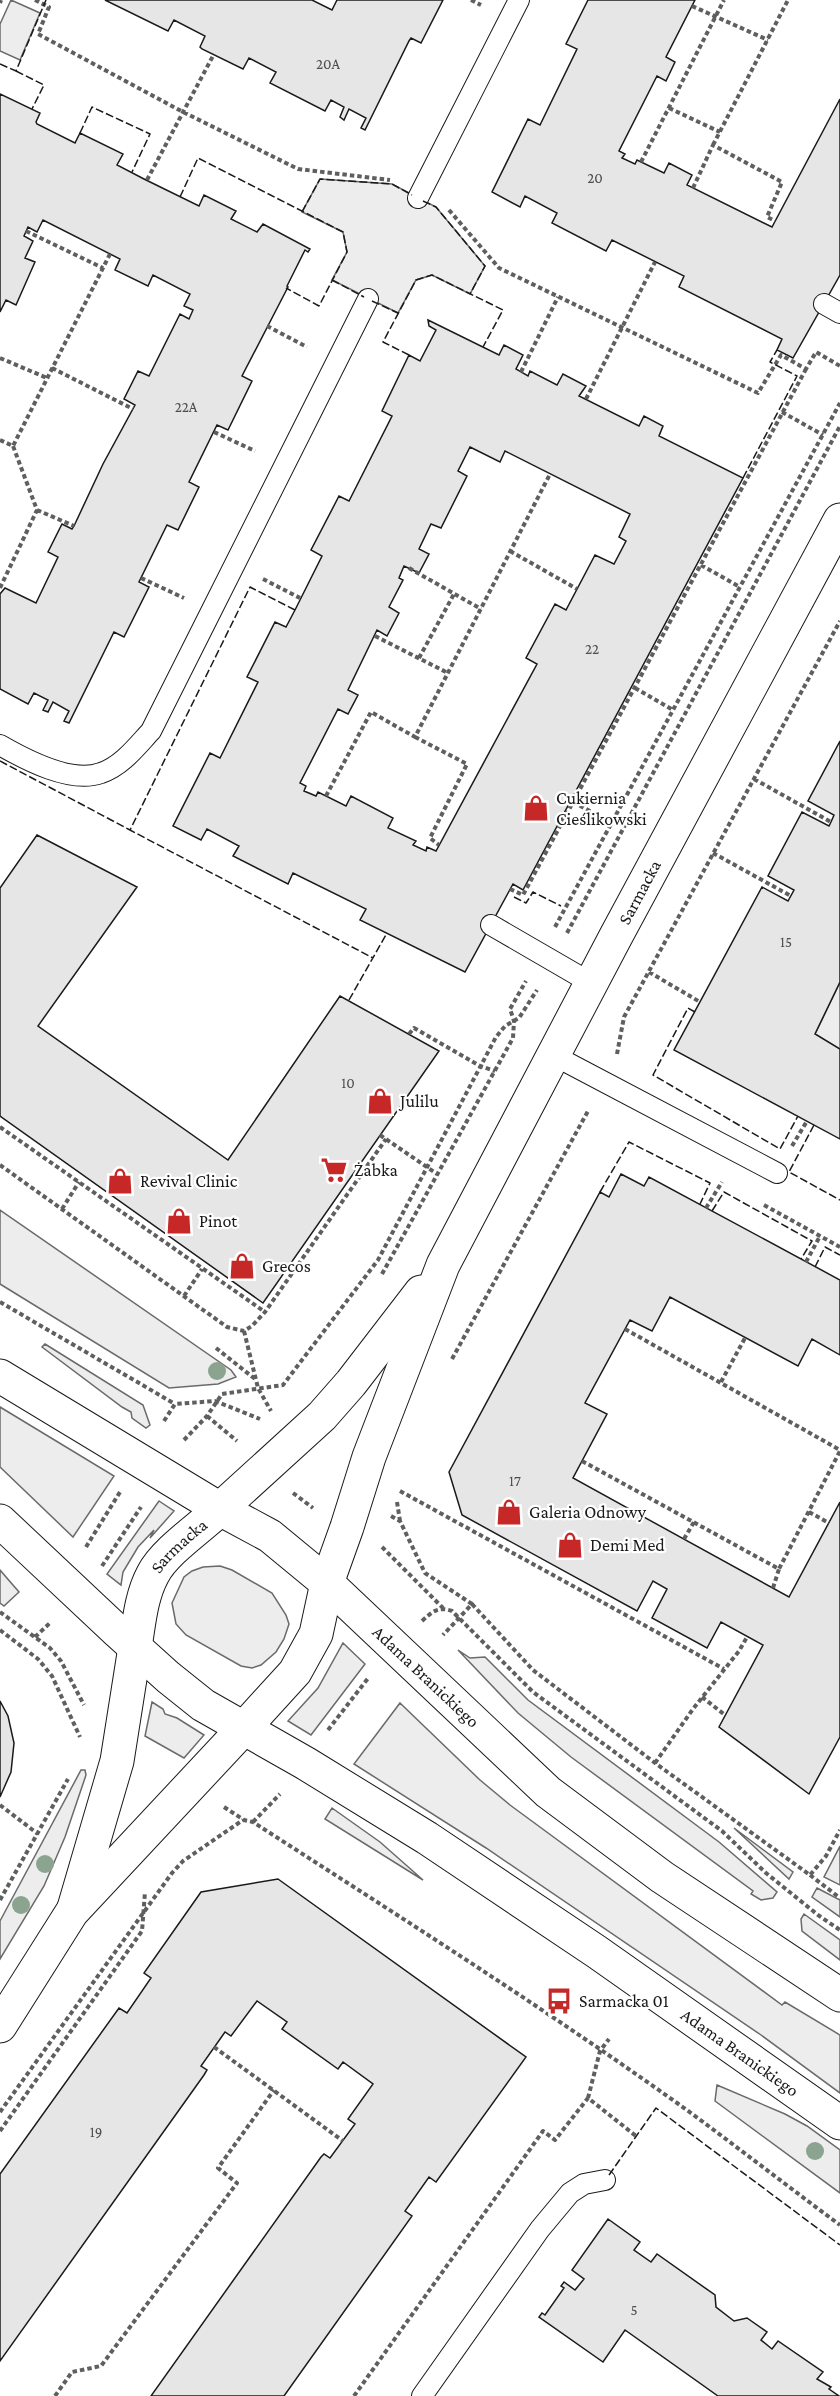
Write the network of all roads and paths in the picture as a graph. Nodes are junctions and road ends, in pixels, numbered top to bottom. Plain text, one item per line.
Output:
1 (35, 0) edge
2 (519, 0) edge
3 (724, 0) edge
4 (788, 0) edge
5 (692, 6) dead end
6 (49, 7) dead end
7 (716, 16) junction
8 (768, 40) junction
9 (214, 54) dead end
10 (669, 108) junction
11 (720, 132) junction
12 (713, 145) junction
13 (641, 162) dead end
14 (147, 180) dead end
15 (693, 188) dead end
16 (418, 198) dead end
17 (775, 221) dead end
18 (27, 231) dead end
19 (110, 254) dead end
20 (655, 262) dead end
21 (103, 268) junction
22 (558, 297) dead end
23 (368, 299) dead end
24 (267, 326) dead end
25 (0, 358) edge
26 (337, 362) junction
27 (774, 365) dead end
28 (840, 366) edge
29 (52, 368) junction
30 (806, 369) junction
31 (520, 372) dead end
32 (47, 378) junction
33 (586, 399) dead end
34 (840, 403) edge
35 (133, 409) dead end
36 (783, 412) junction
37 (840, 426) edge
38 (214, 432) dead end
39 (823, 435) junction
40 (0, 440) edge
41 (13, 446) junction
42 (286, 465) junction
43 (550, 474) dead end
44 (37, 510) junction
45 (840, 520) edge
46 (74, 526) dead end
47 (510, 551) junction
48 (701, 565) junction
49 (235, 566) junction
50 (409, 568) dead end
51 (141, 578) dead end
52 (740, 587) junction
53 (0, 588) edge
54 (577, 589) dead end
55 (454, 594) junction
56 (300, 598) dead end
57 (481, 609) junction
58 (211, 612) junction
59 (840, 621) edge
60 (375, 636) dead end
61 (419, 658) junction
62 (448, 672) junction
63 (635, 688) junction
64 (674, 710) junction
65 (416, 737) junction
66 (0, 745) edge
67 (754, 779) junction
68 (326, 796) dead end
69 (573, 802) junction
70 (831, 822) dead end
71 (612, 823) junction
72 (439, 845) dead end
73 (713, 854) junction
74 (510, 889) dead end
75 (791, 896) dead end
76 (491, 925) dead end
77 (546, 958) junction
78 (649, 972) junction
79 (591, 983) junction
80 (700, 1002) dead end
81 (514, 1021) junction
82 (409, 1034) dead end
83 (553, 1055) junction
84 (480, 1066) junction
85 (495, 1071) junction
86 (604, 1082) junction
87 (0, 1127) edge
88 (380, 1135) dead end
89 (386, 1139) junction
90 (0, 1165) edge
91 (427, 1167) junction
92 (777, 1173) dead end
93 (437, 1174) junction
94 (79, 1182) junction
95 (722, 1182) dead end
96 (706, 1208) dead end
97 (62, 1209) junction
98 (820, 1236) dead end
99 (806, 1262) dead end
100 (443, 1265) junction
101 (202, 1269) junction
102 (381, 1276) dead end
103 (184, 1296) junction
104 (0, 1302) edge
105 (265, 1312) junction
106 (625, 1329) dead end
107 (244, 1331) junction
108 (745, 1338) dead end
109 (216, 1348) dead end
110 (446, 1369) dead end
111 (0, 1376) edge
112 (256, 1380) junction
113 (721, 1382) junction
114 (258, 1388) junction
115 (215, 1401) junction
116 (174, 1404) junction
117 (279, 1405) dead end
118 (271, 1411) junction
119 (207, 1416) junction
120 (259, 1418) junction
121 (164, 1421) dead end
122 (267, 1425) dead end
123 (184, 1441) dead end
124 (240, 1443) dead end
125 (840, 1450) edge
126 (582, 1461) dead end
127 (123, 1488) dead end
128 (289, 1490) dead end
129 (143, 1503) dead end
130 (220, 1509) junction
131 (809, 1512) junction
132 (386, 1513) dead end
133 (321, 1514) dead end
134 (0, 1521) edge
135 (400, 1521) junction
136 (694, 1522) junction
137 (829, 1523) dead end
138 (684, 1539) dead end
139 (378, 1544) dead end
140 (82, 1554) dead end
141 (779, 1569) junction
142 (99, 1571) dead end
143 (327, 1583) junction
144 (773, 1588) dead end
145 (472, 1604) junction
146 (443, 1608) junction
147 (0, 1612) edge
148 (460, 1618) junction
149 (54, 1619) dead end
150 (422, 1621) dead end
151 (0, 1632) edge
152 (443, 1635) dead end
153 (35, 1637) junction
154 (747, 1637) dead end
155 (135, 1647) junction
156 (376, 1668) dead end
157 (724, 1669) junction
158 (702, 1697) junction
159 (89, 1714) dead end
160 (725, 1715) dead end
161 (244, 1728) junction
162 (326, 1734) dead end
163 (82, 1741) dead end
164 (655, 1762) junction
165 (72, 1770) dead end
166 (285, 1788) dead end
167 (218, 1803) dead end
168 (0, 1805) edge
169 (243, 1820) junction
170 (253, 1822) junction
171 (840, 1830) edge
172 (38, 1834) junction
173 (810, 1875) junction
174 (145, 1890) dead end
175 (840, 1898) edge
176 (0, 1900) edge
177 (72, 1912) junction
178 (143, 1913) junction
179 (840, 1930) edge
180 (840, 1995) edge
181 (0, 2026) edge
182 (609, 2039) dead end
183 (214, 2047) dead end
184 (600, 2051) junction
185 (274, 2090) junction
186 (588, 2098) junction
187 (0, 2112) edge
188 (840, 2122) edge
189 (0, 2131) edge
190 (636, 2136) dead end
191 (343, 2141) dead end
192 (605, 2180) dead end
193 (840, 2225) edge
194 (55, 2396) edge
195 (354, 2396) edge
196 (422, 2396) edge

1 - 6 path
2 - 16 lane
3 - 7 path
4 - 8 path
5 - 7 path
7 - 8 path
7 - 10 path
8 - 11 path
9 - 14 path
10 - 11 path
10 - 13 path
11 - 12 path
12 - 15 path
12 - 17 path
18 - 21 path
19 - 21 path
20 - 33 path
21 - 29 path
22 - 31 path
23 - 26 lane
24 - 26 path
25 - 32 path
26 - 42 lane
27 - 30 path
28 - 30 path
29 - 32 path
29 - 35 path
30 - 36 path
32 - 41 path
34 - 39 path
36 - 39 path
36 - 48 path
37 - 77 path
38 - 42 path
39 - 52 path
40 - 41 path
41 - 44 path
42 - 49 lane
43 - 47 path
44 - 46 path
44 - 53 path
45 - 79 main road, Sarmacka
47 - 54 path
47 - 57 path
48 - 52 path
48 - 63 path
49 - 56 path
49 - 58 lane
50 - 55 path
51 - 58 path
52 - 64 path
55 - 57 path
55 - 61 path
57 - 62 path
58 - 66 lane
59 - 67 path
60 - 61 path
61 - 62 path
62 - 65 path
63 - 64 path
63 - 69 path
64 - 71 path
65 - 68 path
65 - 72 path
67 - 70 path
67 - 73 path
69 - 71 path
69 - 74 path
71 - 77 path
73 - 75 path
73 - 78 path
76 - 77 lane
77 - 79 lane
77 - 81 path
77 - 81 path
78 - 80 path
78 - 86 path
79 - 83 main road, Sarmacka
81 - 84 path
81 - 85 path
82 - 84 path
83 - 86 lane
83 - 100 main road, Sarmacka
84 - 85 path
84 - 91 path
85 - 93 path
86 - 92 lane
86 - 110 path
87 - 94 path
88 - 89 path
89 - 91 path
89 - 105 path
90 - 97 path
91 - 93 path
91 - 114 path
93 - 102 path
94 - 97 path
94 - 101 path
95 - 96 path
97 - 103 path
98 - 99 path
100 - 130 main road, Sarmacka
100 - 143 main road, Sarmacka
101 - 103 path
101 - 105 path
103 - 107 path
104 - 116 path
105 - 107 path
106 - 113 path
107 - 112 path
108 - 113 path
109 - 112 path
111 - 130 main road, Adama Branickiego
112 - 114 path
113 - 125 path
114 - 115 path
114 - 118 path
115 - 116 path
115 - 119 path
115 - 120 path
116 - 121 path
117 - 118 path
118 - 120 path
119 - 123 path
119 - 124 path
120 - 122 path
125 - 131 path
126 - 136 path
127 - 140 path
128 - 133 path
129 - 142 path
130 - 143 main road, Adama Branickiego
130 - 155 main road, Sarmacka
131 - 137 path
131 - 141 path
132 - 135 path
134 - 155 main road, Adama Branickiego
135 - 145 path
135 - 157 path
136 - 138 path
136 - 141 path
139 - 146 path
141 - 144 path
143 - 161 main road, Sarmacka
143 - 180 main road, Adama Branickiego
145 - 148 path
145 - 164 path
146 - 148 path
146 - 150 path
147 - 153 path
148 - 152 path
148 - 179 path
149 - 153 path
151 - 163 path
153 - 159 path
154 - 157 path
155 - 161 main road, Adama Branickiego
155 - 177 main road, Sarmacka
156 - 162 path
157 - 158 path
158 - 160 path
158 - 164 path
161 - 177 main road, Sarmacka
161 - 188 main road, Adama Branickiego
164 - 173 path
165 - 172 path
166 - 170 path
167 - 169 path
168 - 172 path
169 - 170 path
169 - 178 path
170 - 184 path
171 - 173 path
172 - 176 path
173 - 175 path
174 - 178 path
177 - 181 main road, Sarmacka
178 - 187 path
178 - 189 path
182 - 184 path
183 - 185 path
184 - 186 path
184 - 193 path
185 - 191 path
185 - 194 path
186 - 190 path
186 - 195 path
192 - 196 lane

